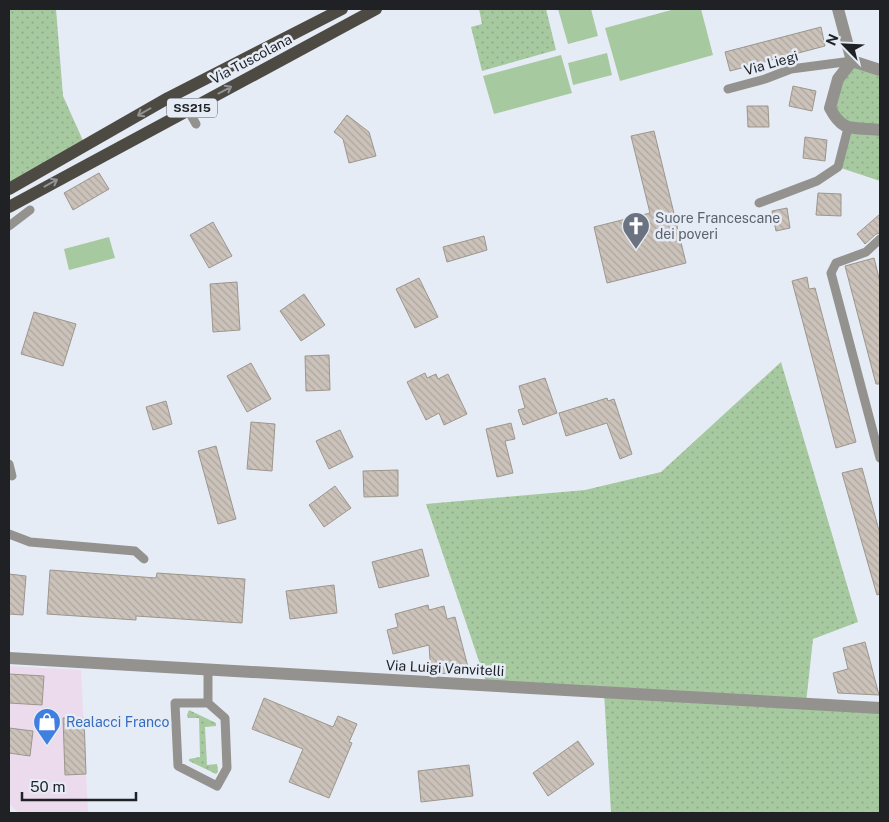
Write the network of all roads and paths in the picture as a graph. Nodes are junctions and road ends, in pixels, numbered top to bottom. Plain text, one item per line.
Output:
1 (342, 9) edge
2 (376, 9) edge
3 (838, 9) edge
4 (852, 61) junction
5 (880, 70) edge
6 (728, 90) dead end
7 (188, 110) junction
8 (196, 124) dead end
9 (848, 128) junction
10 (880, 130) edge
11 (11, 187) edge
12 (21, 200) junction
13 (759, 203) dead end
14 (9, 207) edge
15 (9, 226) edge
16 (880, 239) edge
17 (880, 458) edge
18 (9, 464) edge
19 (12, 476) dead end
20 (9, 534) edge
21 (144, 559) dead end
22 (9, 658) edge
23 (208, 669) junction
24 (208, 703) junction
25 (880, 708) edge

1 -> 11 main road, Via Tuscolana / SS215
7 -> 2 main road, Via Tuscolana / SS215
3 - 4 street
4 - 5 street
4 - 6 lane, Via Liegi
4 - 9 street
7 - 8 lane
12 -> 7 main road, Via Tuscolana / SS215
9 - 10 street
9 - 13 lane
12 - 14 main road, Via Tuscolana / SS215
12 - 15 lane
16 - 17 lane
18 - 19 lane
20 - 21 lane
22 - 23 street, Via Luigi Vanvitelli
23 - 24 lane
23 - 25 street, Via Luigi Vanvitelli
24 - 24 lane

